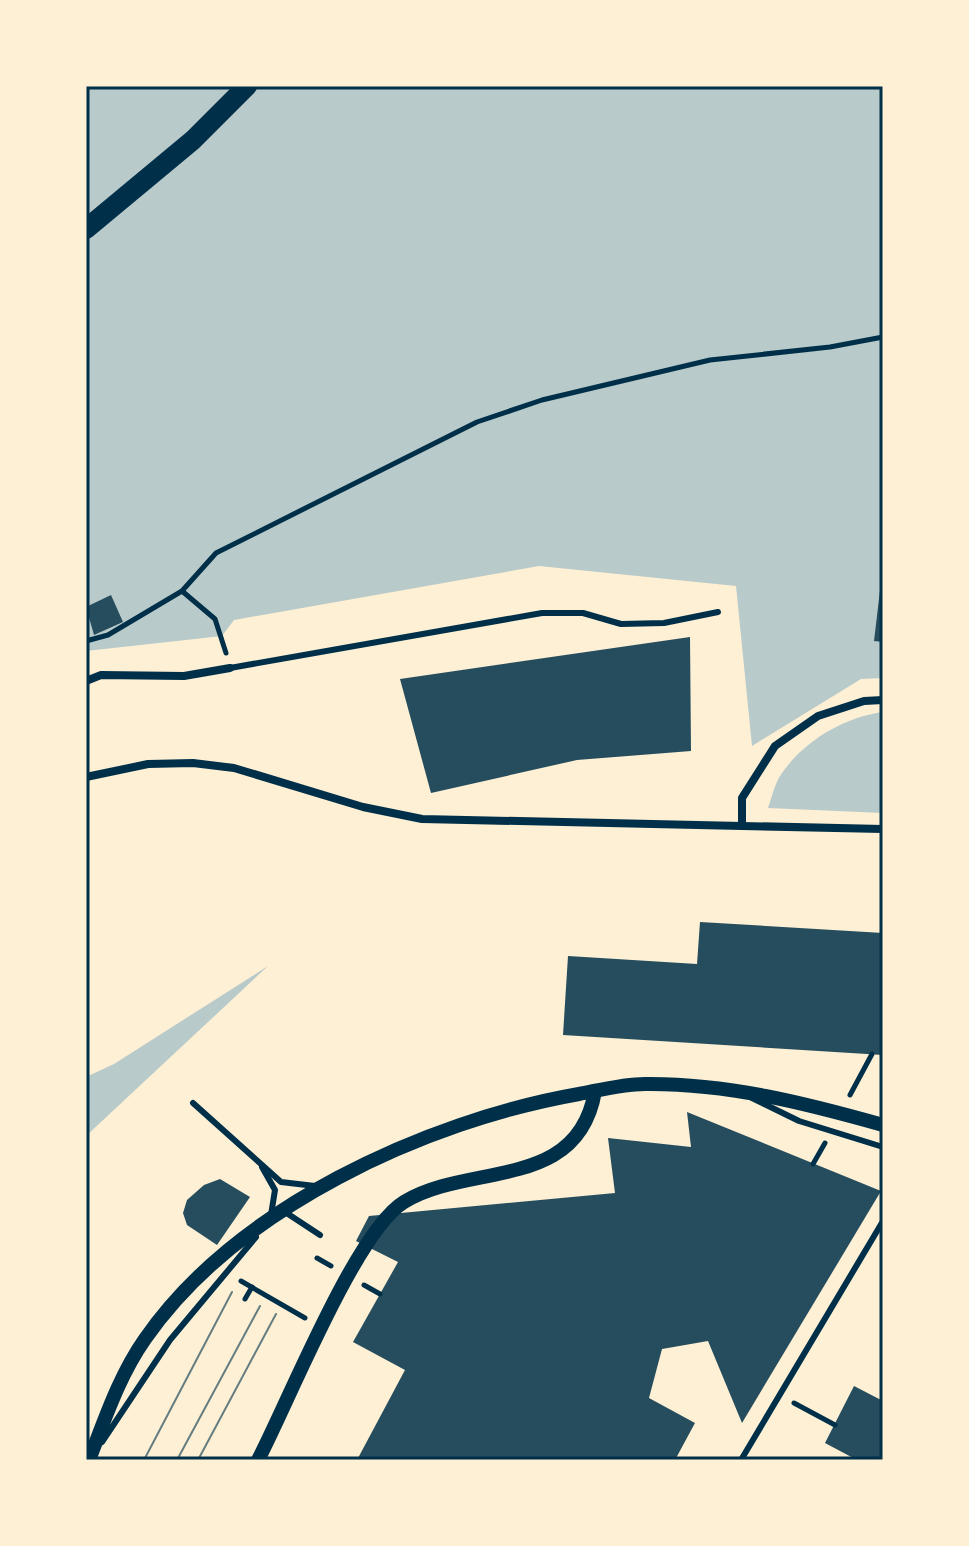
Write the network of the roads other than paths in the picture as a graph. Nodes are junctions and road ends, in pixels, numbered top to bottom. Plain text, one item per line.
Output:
1 (247, 86) edge
2 (86, 229) edge
3 (718, 612) dead end
4 (230, 668) joint
5 (86, 681) edge
6 (883, 700) edge
7 (86, 777) edge
8 (742, 826) junction
9 (883, 829) edge
10 (732, 1089) junction
11 (595, 1091) junction
12 (193, 1103) dead end
13 (883, 1125) edge
14 (883, 1147) edge
15 (262, 1167) junction
16 (330, 1185) junction
17 (285, 1212) junction
18 (883, 1221) edge
19 (268, 1222) junction
20 (320, 1235) dead end
21 (90, 1460) edge
22 (258, 1460) edge
23 (741, 1460) edge

1 - 2 main road
3 - 4 lane
4 - 5 street
6 - 8 street
7 - 8 street
8 - 9 street
10 - 11 street
10 - 13 street
10 - 14 lane
11 - 16 street
11 - 22 street
12 - 15 lane
15 - 16 lane
15 - 19 lane
16 - 17 street
17 - 19 street
17 - 20 lane
18 - 23 lane
19 - 21 lane
19 - 21 street

